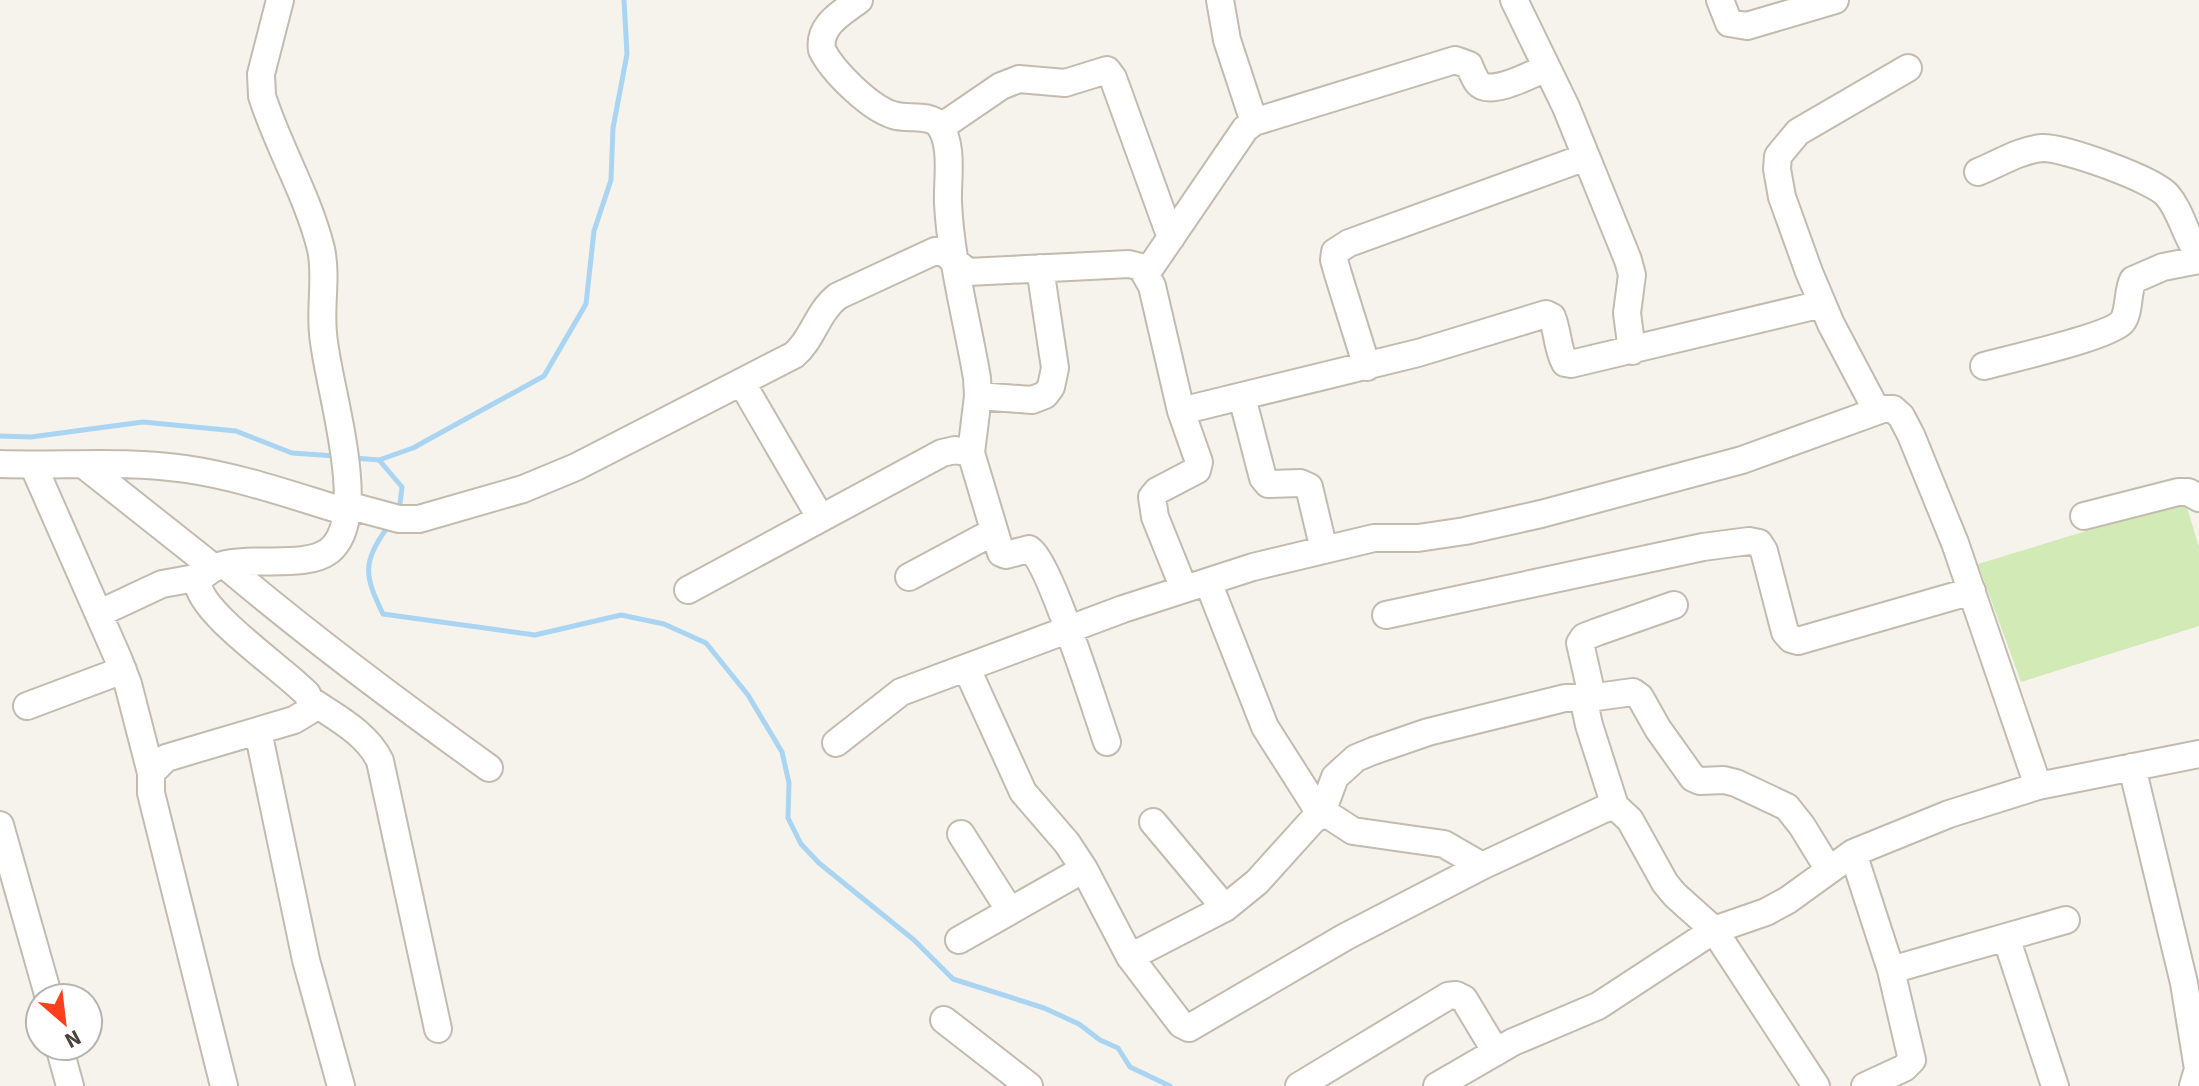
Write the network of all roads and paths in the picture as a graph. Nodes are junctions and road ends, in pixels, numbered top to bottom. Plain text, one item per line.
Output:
1 (280, 0) edge
2 (859, 0) edge
3 (1220, 0) edge
4 (1514, 0) edge
5 (1720, 0) edge
6 (1835, 0) edge
7 (1546, 68) junction
8 (1908, 68) dead end
9 (1254, 122) junction
10 (941, 127) junction
11 (1586, 157) junction
12 (1978, 172) dead end
13 (1171, 238) junction
14 (2199, 257) edge
15 (955, 262) junction
16 (1040, 268) junction
17 (1146, 274) junction
18 (1822, 304) junction
19 (1632, 351) junction
20 (1984, 366) dead end
21 (1367, 367) junction
22 (742, 383) junction
23 (978, 396) junction
24 (1242, 397) junction
25 (1181, 411) junction
26 (1877, 411) junction
27 (971, 453) junction
28 (0, 464) edge
29 (33, 465) junction
30 (84, 465) junction
31 (2199, 498) edge
32 (348, 501) junction
33 (2084, 516) dead end
34 (820, 517) junction
35 (993, 532) junction
36 (1324, 550) junction
37 (213, 570) junction
38 (909, 577) dead end
39 (1196, 586) junction
40 (688, 590) dead end
41 (1972, 591) junction
42 (1674, 605) dead end
43 (100, 613) junction
44 (1386, 615) dead end
45 (1069, 629) junction
46 (967, 669) junction
47 (123, 670) junction
48 (1589, 698) junction
49 (310, 700) junction
50 (27, 706) dead end
51 (258, 731) junction
52 (1107, 742) dead end
53 (836, 743) dead end
54 (2199, 754) edge
55 (2132, 767) junction
56 (489, 768) dead end
57 (151, 773) junction
58 (2038, 786) junction
59 (1615, 806) junction
60 (1321, 815) junction
61 (1153, 822) dead end
62 (0, 825) edge
63 (961, 834) dead end
64 (1853, 853) junction
65 (1482, 866) junction
66 (1084, 869) junction
67 (1829, 870) junction
68 (1225, 908) junction
69 (1010, 911) junction
70 (2066, 920) dead end
71 (1714, 930) junction
72 (2006, 937) junction
73 (959, 940) dead end
74 (1130, 957) junction
75 (1891, 970) junction
76 (44, 982) edge
77 (944, 1020) dead end
78 (438, 1029) dead end
79 (1496, 1052) junction
80 (63, 1062) edge
81 (1465, 1079) edge
82 (70, 1086) edge
83 (224, 1086) edge
84 (341, 1086) edge
85 (1029, 1086) edge
86 (1299, 1086) edge
87 (1437, 1086) edge
88 (1816, 1086) edge
89 (1865, 1086) edge
90 (2055, 1086) edge
91 (2193, 1086) edge

1 - 32 street
2 - 10 street
3 - 9 street
4 - 7 street
5 - 6 street
7 - 9 street
7 - 11 street
8 - 18 street
9 - 13 street
10 - 13 street
10 - 15 street
11 - 19 street
11 - 21 street
12 - 14 street
13 - 17 street
14 - 20 street
15 - 16 street
15 - 22 street
15 - 23 street
16 - 17 street
16 - 23 street
17 - 25 street
18 - 19 street
18 - 26 street
19 - 21 street
21 - 24 street
22 - 32 street
22 - 34 street
23 - 27 street
24 - 25 street
24 - 36 street
25 - 39 street
26 - 36 street
26 - 41 street
27 - 34 street
27 - 35 street
28 - 29 street
29 - 30 street
29 - 43 street
30 - 32 street
30 - 37 street
31 - 33 street
32 - 37 street
34 - 40 street
35 - 38 street
35 - 45 street
36 - 39 street
37 - 43 street
37 - 49 street
37 - 56 street
39 - 45 street
39 - 60 street
41 - 44 street
41 - 58 street
42 - 48 street
43 - 47 street
45 - 46 street
45 - 52 street
46 - 53 street
46 - 66 street
47 - 50 street
47 - 57 street
48 - 59 street
48 - 60 street
48 - 67 street
49 - 51 street
49 - 78 street
51 - 57 street
51 - 84 street
54 - 55 street
55 - 58 street
55 - 91 street
57 - 83 street
58 - 64 street
59 - 65 street
59 - 71 street
60 - 65 street
60 - 68 street
61 - 68 street
62 - 76 street
63 - 69 street
64 - 67 street
64 - 75 street
65 - 74 street
66 - 69 street
66 - 74 street
67 - 71 street
68 - 74 street
69 - 73 street
70 - 72 street
71 - 79 street
71 - 88 street
72 - 75 street
72 - 90 street
75 - 89 street
77 - 85 street
79 - 81 street
79 - 86 street
80 - 82 street
81 - 87 street

